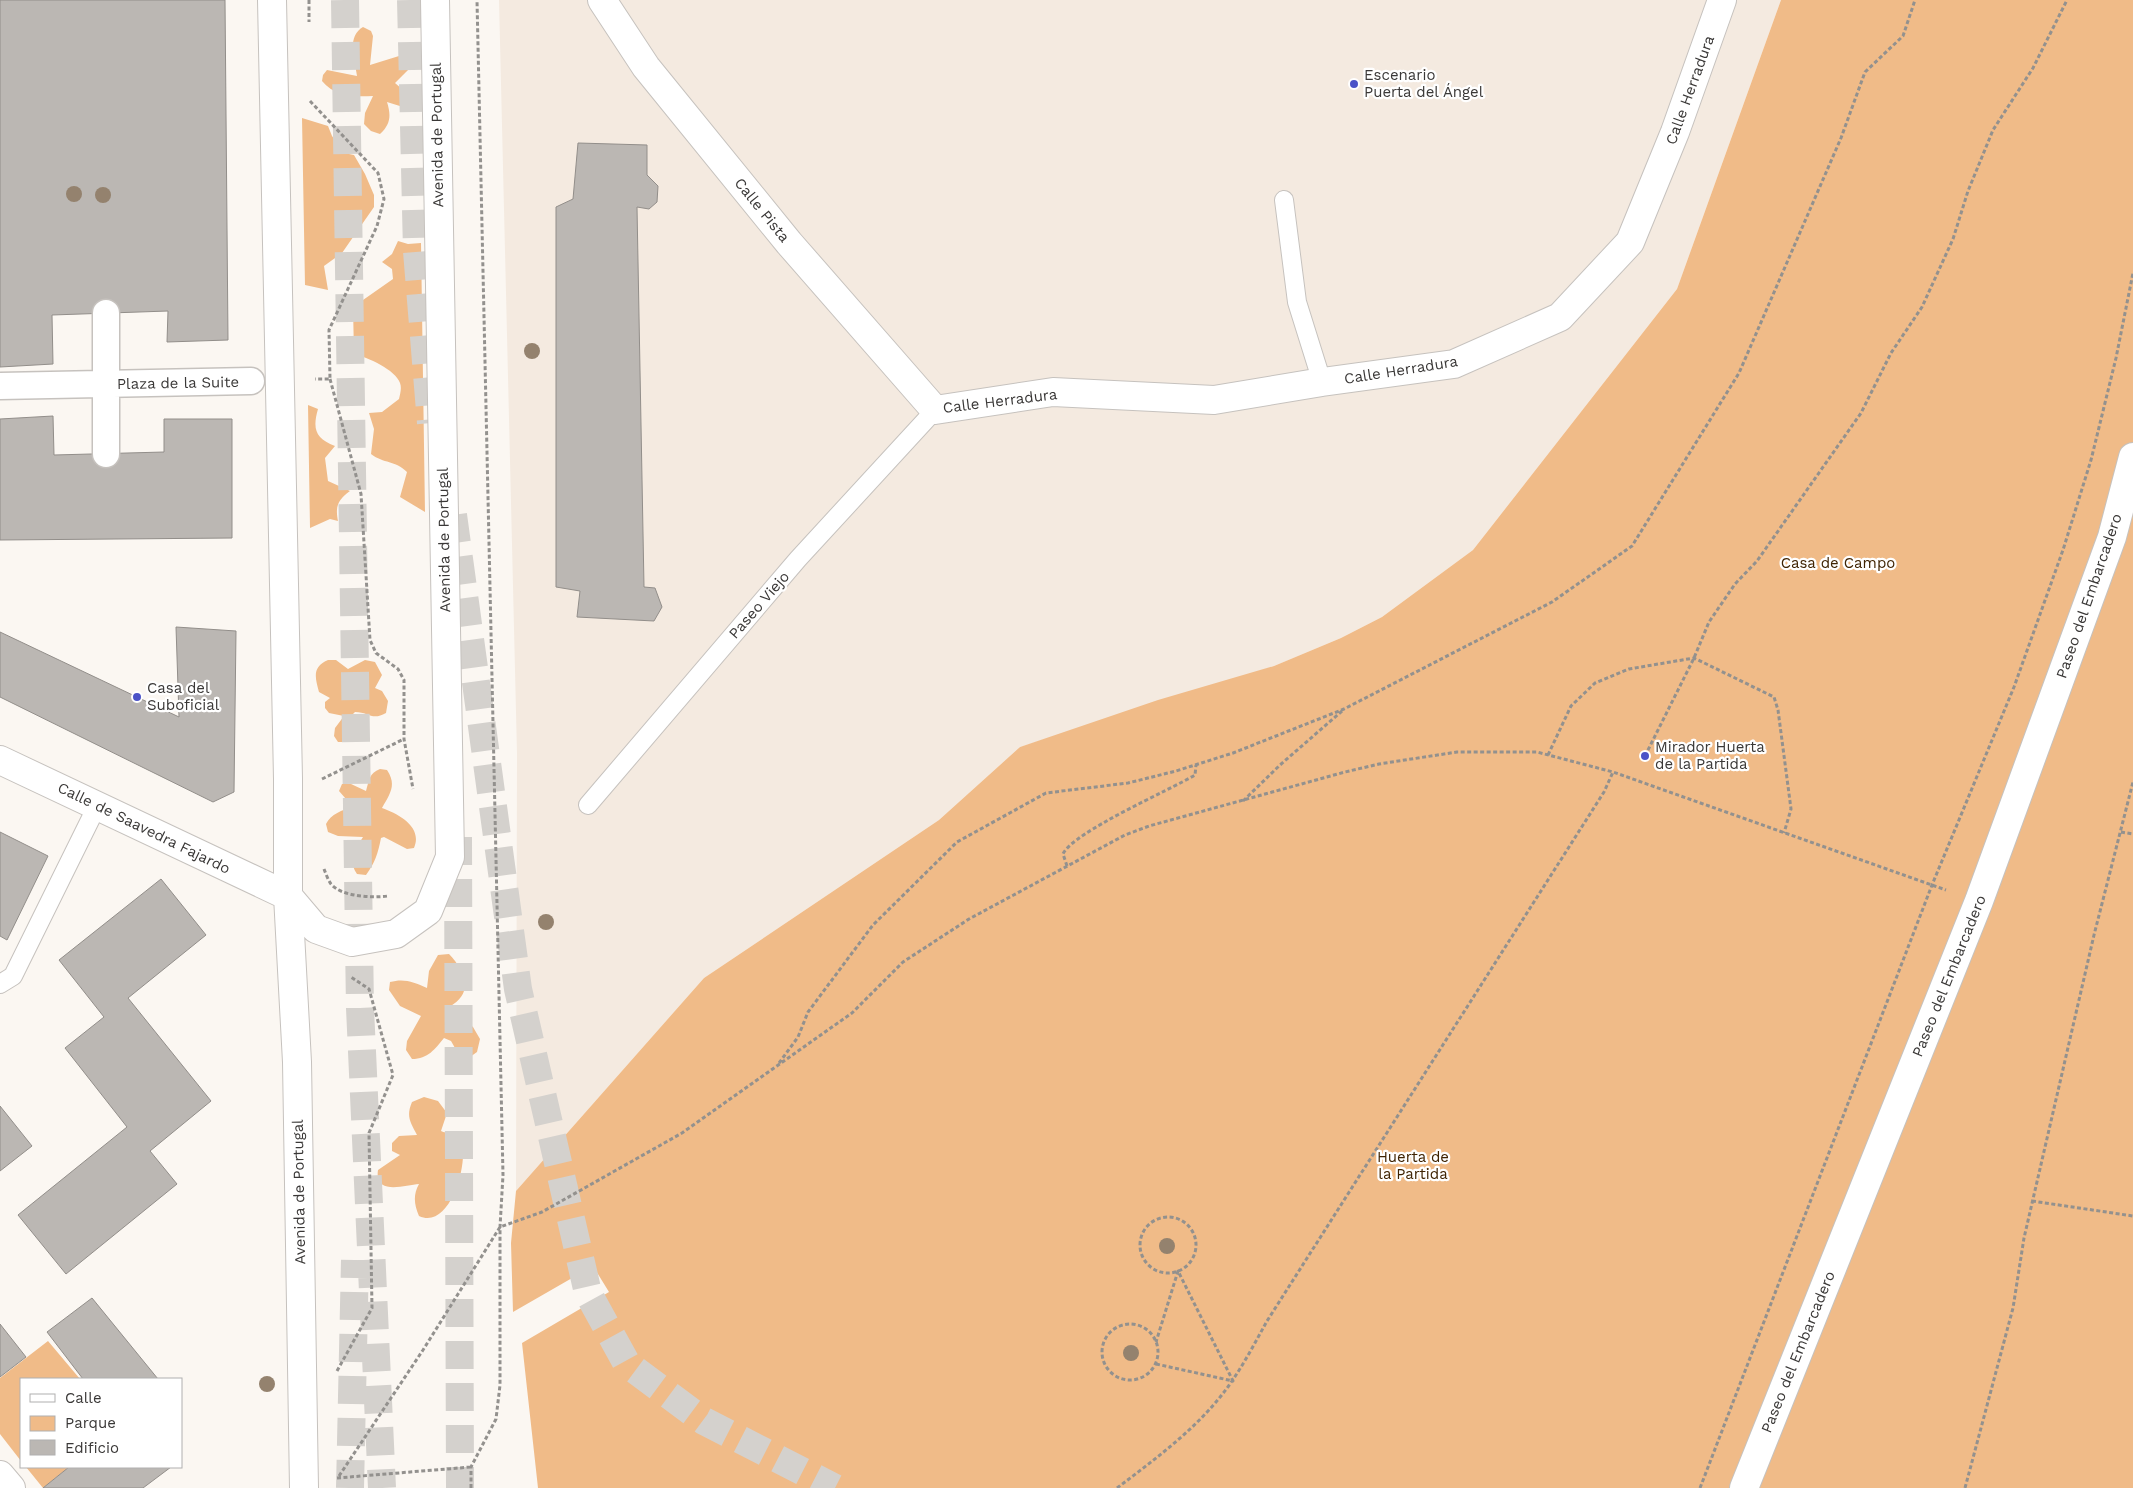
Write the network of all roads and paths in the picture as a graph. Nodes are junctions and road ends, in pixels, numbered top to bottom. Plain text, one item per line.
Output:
1 (272, 0) edge
2 (309, 0) edge
3 (435, 0) edge
4 (477, 0) edge
5 (602, 0) edge
6 (1722, 0) edge
7 (1914, 0) edge
8 (2067, 0) edge
9 (309, 28) dead end
10 (310, 93) dead end
11 (1284, 200) dead end
12 (2133, 273) edge
13 (106, 313) dead end
14 (312, 379) dead end
15 (330, 379) junction
16 (251, 381) dead end
17 (1322, 382) junction
18 (105, 384) junction
19 (0, 386) edge
20 (935, 410) junction
21 (106, 454) dead end
22 (2133, 456) edge
23 (1694, 658) junction
24 (1344, 709) junction
25 (404, 739) junction
26 (1548, 755) junction
27 (1645, 756) dead end
28 (0, 760) edge
29 (1196, 765) junction
30 (1613, 772) junction
31 (2133, 782) edge
32 (322, 787) dead end
33 (414, 793) dead end
34 (1242, 802) junction
35 (588, 805) dead end
36 (97, 806) junction
37 (2120, 832) junction
38 (1784, 833) junction
39 (2133, 834) edge
40 (322, 865) dead end
41 (1067, 866) junction
42 (1932, 885) junction
43 (394, 895) dead end
44 (288, 896) junction
45 (1979, 901) junction
46 (347, 975) dead end
47 (0, 984) edge
48 (779, 1063) junction
49 (2032, 1201) junction
50 (2133, 1216) edge
51 (500, 1227) junction
52 (1178, 1271) junction
53 (1156, 1342) junction
54 (1156, 1364) junction
55 (334, 1377) dead end
56 (1232, 1380) junction
57 (471, 1467) junction
58 (0, 1475) edge
59 (338, 1478) junction
60 (332, 1479) dead end
61 (336, 1483) dead end
62 (11, 1488) edge
63 (304, 1488) edge
64 (471, 1488) edge
65 (1118, 1488) edge
66 (1700, 1488) edge
67 (1744, 1488) edge
68 (1965, 1488) edge

1 - 44 street, Avenida de Portugal
2 - 9 path
3 - 44 street, Avenida de Portugal
4 - 51 path
5 - 20 street, Calle Pista
6 - 17 street, Calle Herradura
7 - 24 path
8 - 23 path
10 - 15 path
11 - 17 lane
12 - 42 path
13 - 18 street, Plaza de la Suite
14 - 15 path
15 - 25 path
16 - 18 street, Plaza de la Suite
17 - 20 street, Calle Herradura
18 - 19 street, Plaza de la Suite
18 - 21 street, Plaza de la Suite
20 - 35 lane, Paseo Viejo
22 - 45 street, Paseo del Embarcadero
23 - 26 path
23 - 27 path
23 - 38 path
24 - 29 path
24 - 34 path
25 - 32 path
25 - 33 path
26 - 30 path
26 - 34 path
28 - 36 street, Calle de Saavedra Fajardo
29 - 41 path
29 - 48 path
30 - 38 path
30 - 56 path
31 - 37 path
34 - 41 path
36 - 44 street, Calle de Saavedra Fajardo
36 - 47 lane
37 - 39 path
37 - 49 path
38 - 42 path
40 - 43 path
41 - 48 path
42 - 45 path
42 - 66 path
44 - 63 street, Avenida de Portugal
45 - 67 street, Paseo del Embarcadero
46 - 55 path
48 - 51 path
49 - 50 path
49 - 68 path
51 - 57 path
51 - 59 path
52 - 52 path
52 - 53 path
52 - 56 path
53 - 54 path
53 - 54 path
54 - 56 path
56 - 65 path
57 - 59 path
57 - 64 path
58 - 62 street
59 - 60 path
59 - 61 path

